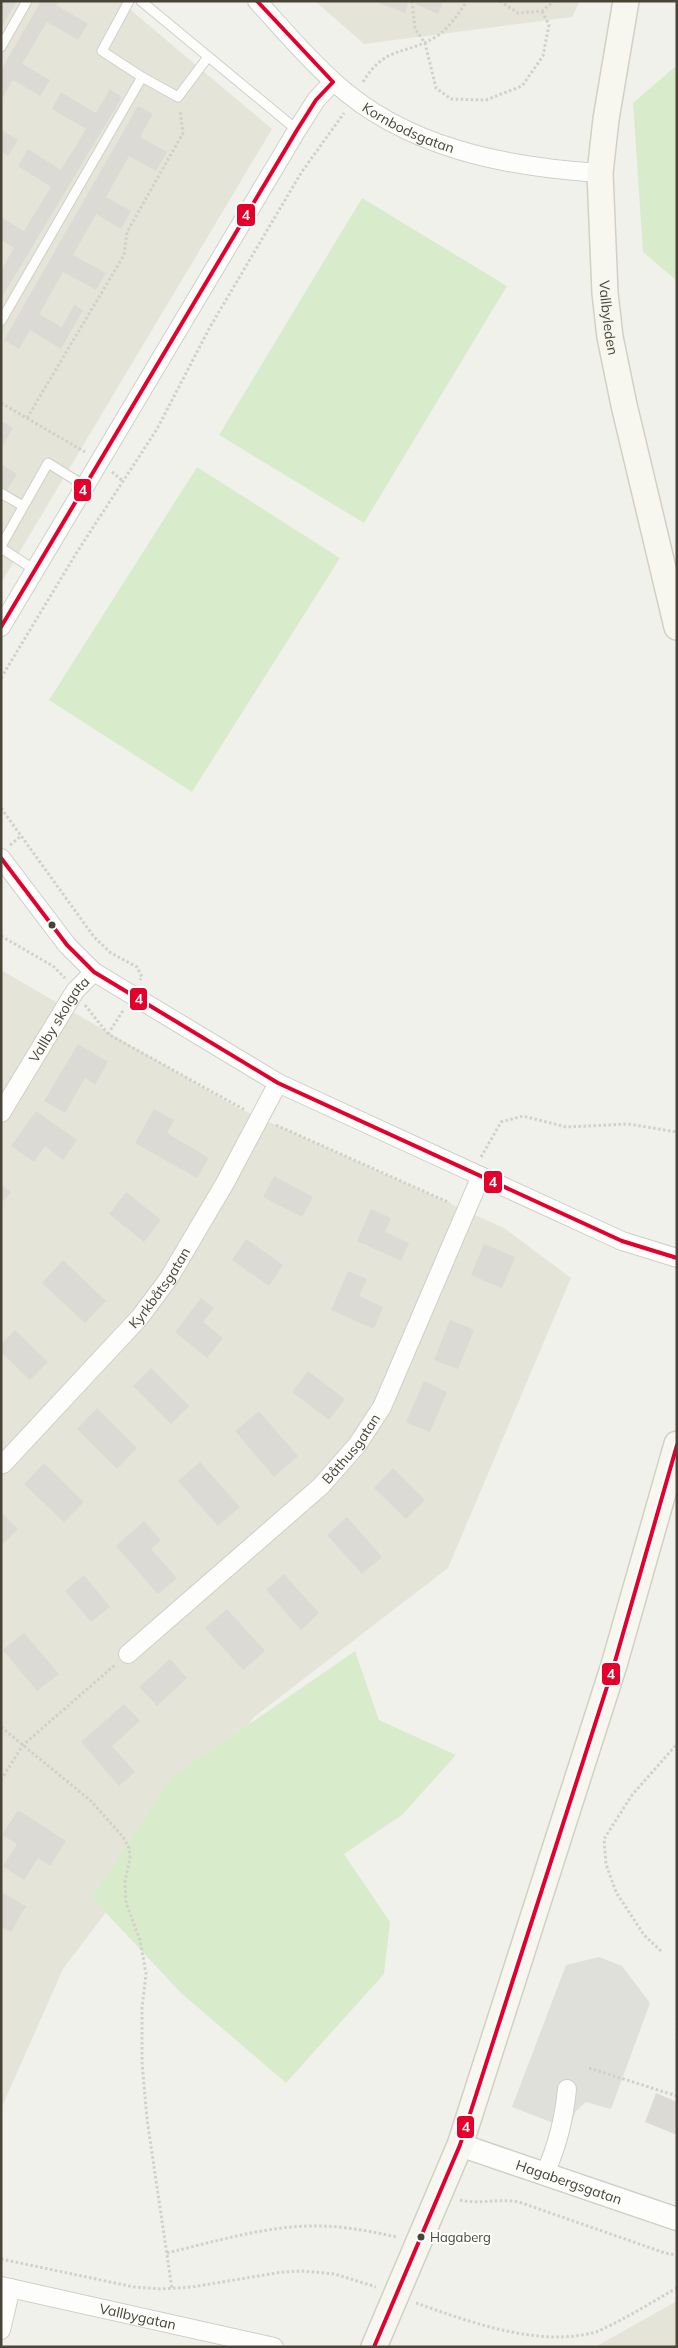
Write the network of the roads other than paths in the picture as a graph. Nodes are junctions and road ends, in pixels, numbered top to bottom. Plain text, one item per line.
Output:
1 (27, 1) edge
2 (129, 1) edge
3 (141, 1) edge
4 (257, 1) edge
5 (626, 1) edge
6 (1, 47) edge
7 (208, 57) junction
8 (142, 77) junction
9 (334, 82) junction
10 (297, 130) junction
11 (600, 172) junction
12 (1, 321) edge
13 (84, 486) junction
14 (1, 493) edge
15 (24, 506) junction
16 (1, 547) edge
17 (35, 570) junction
18 (1, 627) edge
19 (677, 627) edge
20 (1, 858) edge
21 (94, 972) junction
22 (278, 1083) junction
23 (1, 1113) edge
24 (477, 1174) junction
25 (677, 1258) edge
26 (677, 1444) edge
27 (3, 1464) dead end
28 (128, 1654) road end
29 (566, 2089) dead end
30 (460, 2145) junction
31 (545, 2173) junction
32 (677, 2219) edge
33 (6, 2287) edge
34 (1, 2330) edge
35 (274, 2347) edge
36 (374, 2347) edge

1 - 6 lane
2 - 8 lane
3 - 7 lane
4 - 9 street, Kornbodsgatan
5 - 11 main road, Vallbyleden
7 - 8 lane
7 - 10 lane
8 - 12 lane
9 - 10 street
9 - 11 street, Kornbodsgatan
10 - 13 street
11 - 19 main road, Vallbyleden
13 - 15 lane
13 - 17 street
14 - 15 lane
15 - 16 lane
16 - 17 lane
17 - 18 street
20 - 21 street
21 - 22 street, Vallby skolgata
21 - 23 street, Vallby skolgata
22 - 24 street, Vallby skolgata
22 - 27 street, Kyrkbåtsgatan
24 - 25 street, Vallby skolgata
24 - 28 street, Båthusgatan
26 - 30 main road
29 - 31 street
30 - 31 street, Hagabergsgatan
30 - 36 main road
31 - 32 street, Hagabergsgatan
33 - 34 street
33 - 35 street, Vallbygatan

